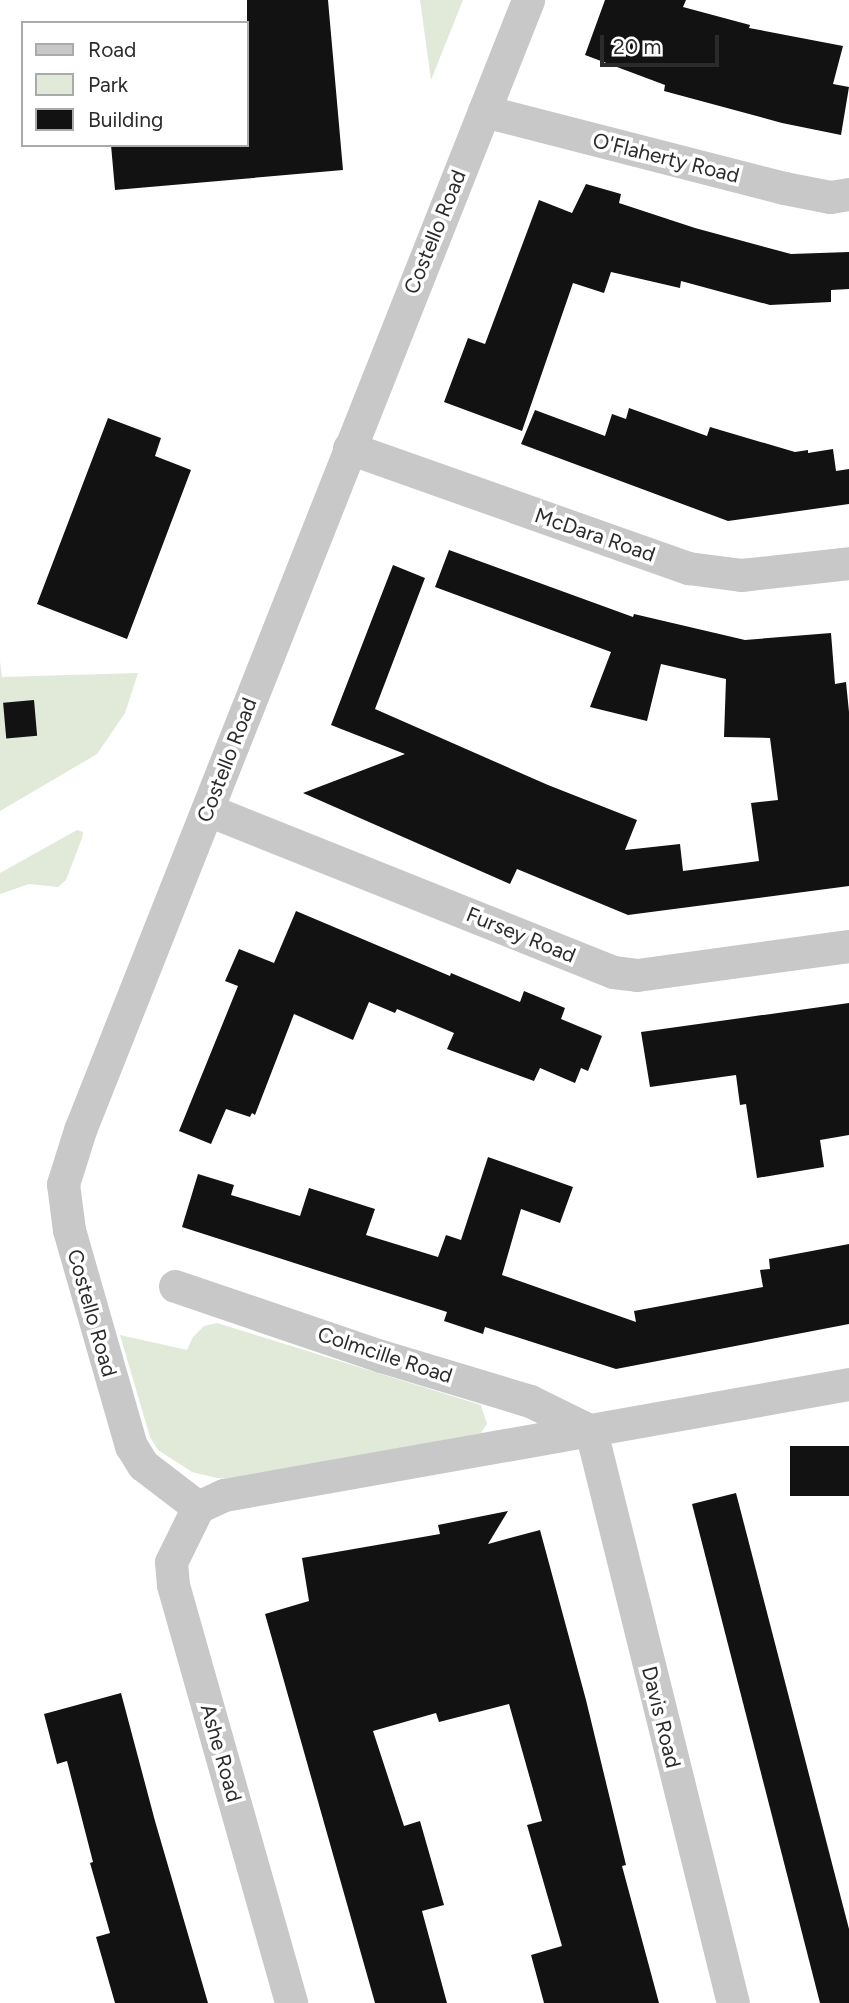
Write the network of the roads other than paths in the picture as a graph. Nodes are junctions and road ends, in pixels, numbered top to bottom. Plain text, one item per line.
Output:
1 (528, 0) edge
2 (484, 111) junction
3 (849, 194) edge
4 (349, 448) junction
5 (849, 563) edge
6 (208, 810) junction
7 (849, 946) edge
8 (175, 1286) dead end
9 (849, 1384) edge
10 (591, 1432) junction
11 (198, 1507) junction
12 (291, 2003) edge
13 (733, 2003) edge

1 - 2 street, Costello Road
2 - 3 street, O'Flaherty Road
2 - 4 street, Costello Road
4 - 5 street, McDara Road
4 - 6 street, Costello Road
6 - 7 street, Fursey Road
6 - 11 street, Costello Road
8 - 10 street, Colmcille Road
9 - 10 street
10 - 11 street
10 - 13 street, Davis Road
11 - 12 street, Ashe Road

